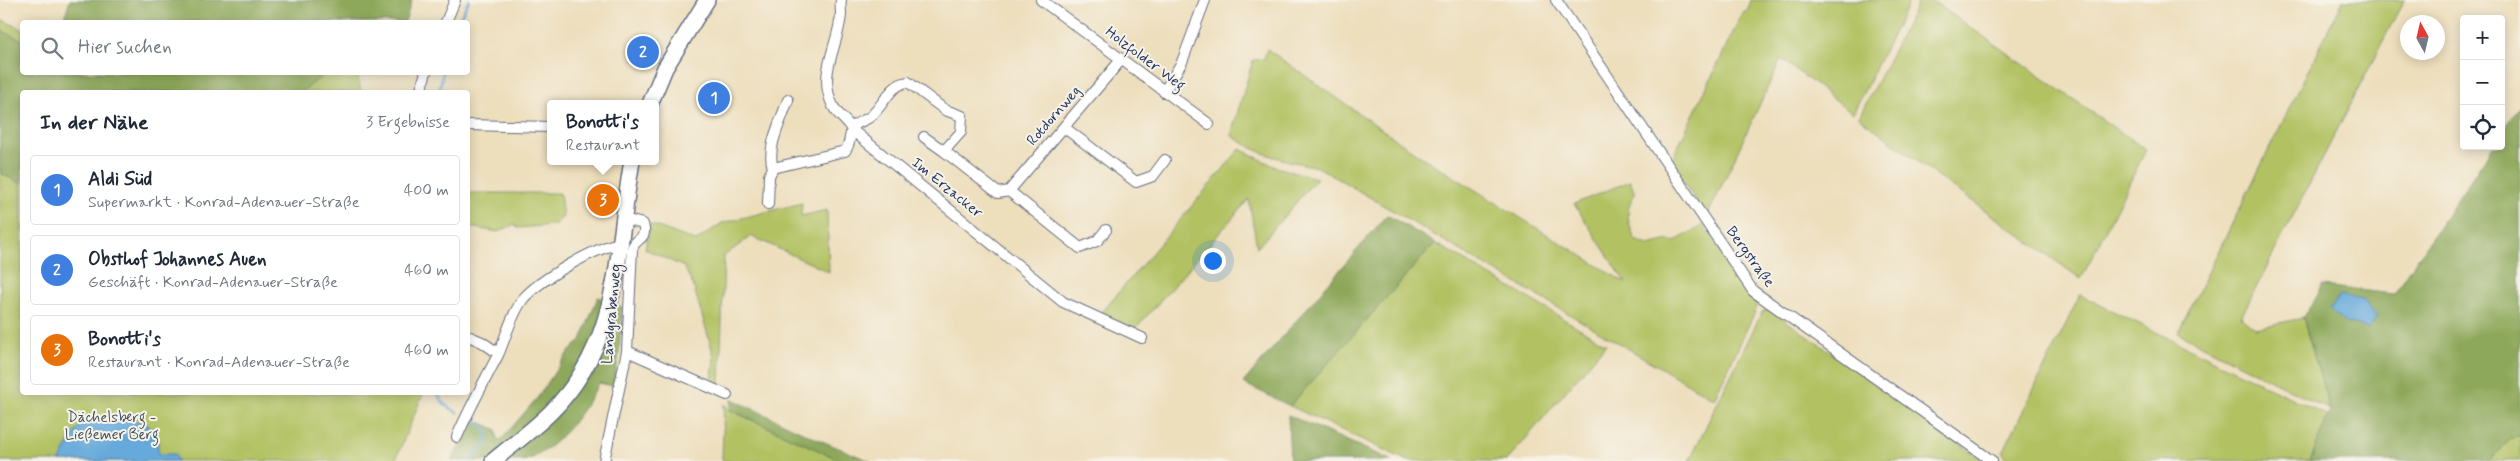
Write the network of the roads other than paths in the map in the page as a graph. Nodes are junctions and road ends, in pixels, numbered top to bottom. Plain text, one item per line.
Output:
1 (454, 0) edge
2 (707, 0) edge
3 (841, 0) edge
4 (1041, 0) edge
5 (1205, 0) edge
6 (1556, 0) edge
7 (447, 20) edge
8 (1121, 60) junction
9 (425, 75) edge
10 (421, 90) edge
11 (1164, 92) junction
12 (652, 100) edge
13 (788, 100) dead end
14 (1208, 124) dead end
15 (470, 125) edge
16 (547, 127) edge
17 (1065, 128) junction
18 (852, 130) junction
19 (924, 137) dead end
20 (944, 151) junction
21 (1165, 160) dead end
22 (631, 165) edge
23 (774, 168) junction
24 (1009, 191) junction
25 (768, 204) dead end
26 (624, 219) junction
27 (1106, 230) dead end
28 (622, 243) junction
29 (470, 337) edge
30 (1142, 338) dead end
31 (627, 351) junction
32 (498, 353) junction
33 (727, 395) dead end
34 (457, 437) dead end
35 (493, 461) edge
36 (604, 461) edge
37 (1992, 461) edge

1 - 7 street
2 - 12 main road
3 - 18 street, Im Erzacker
4 - 8 street, Holzfolder Weg
5 - 11 street
6 - 37 street, Bergstraße
8 - 11 street, Holzfolder Weg
8 - 17 street, Rotdornweg
9 - 10 street
11 - 14 street, Holzfolder Weg
13 - 23 street
15 - 16 street
17 - 21 street
17 - 24 street, Rotdornweg
18 - 20 street
18 - 23 street
18 - 30 street, Im Erzacker
19 - 20 street
20 - 24 street
22 - 26 main road
23 - 25 street
24 - 27 street
26 - 28 main road
26 - 31 street, Landgrabenweg
28 - 32 street
28 - 35 main road
29 - 32 street
31 - 33 street
31 - 36 street, Landgrabenweg
32 - 34 street

